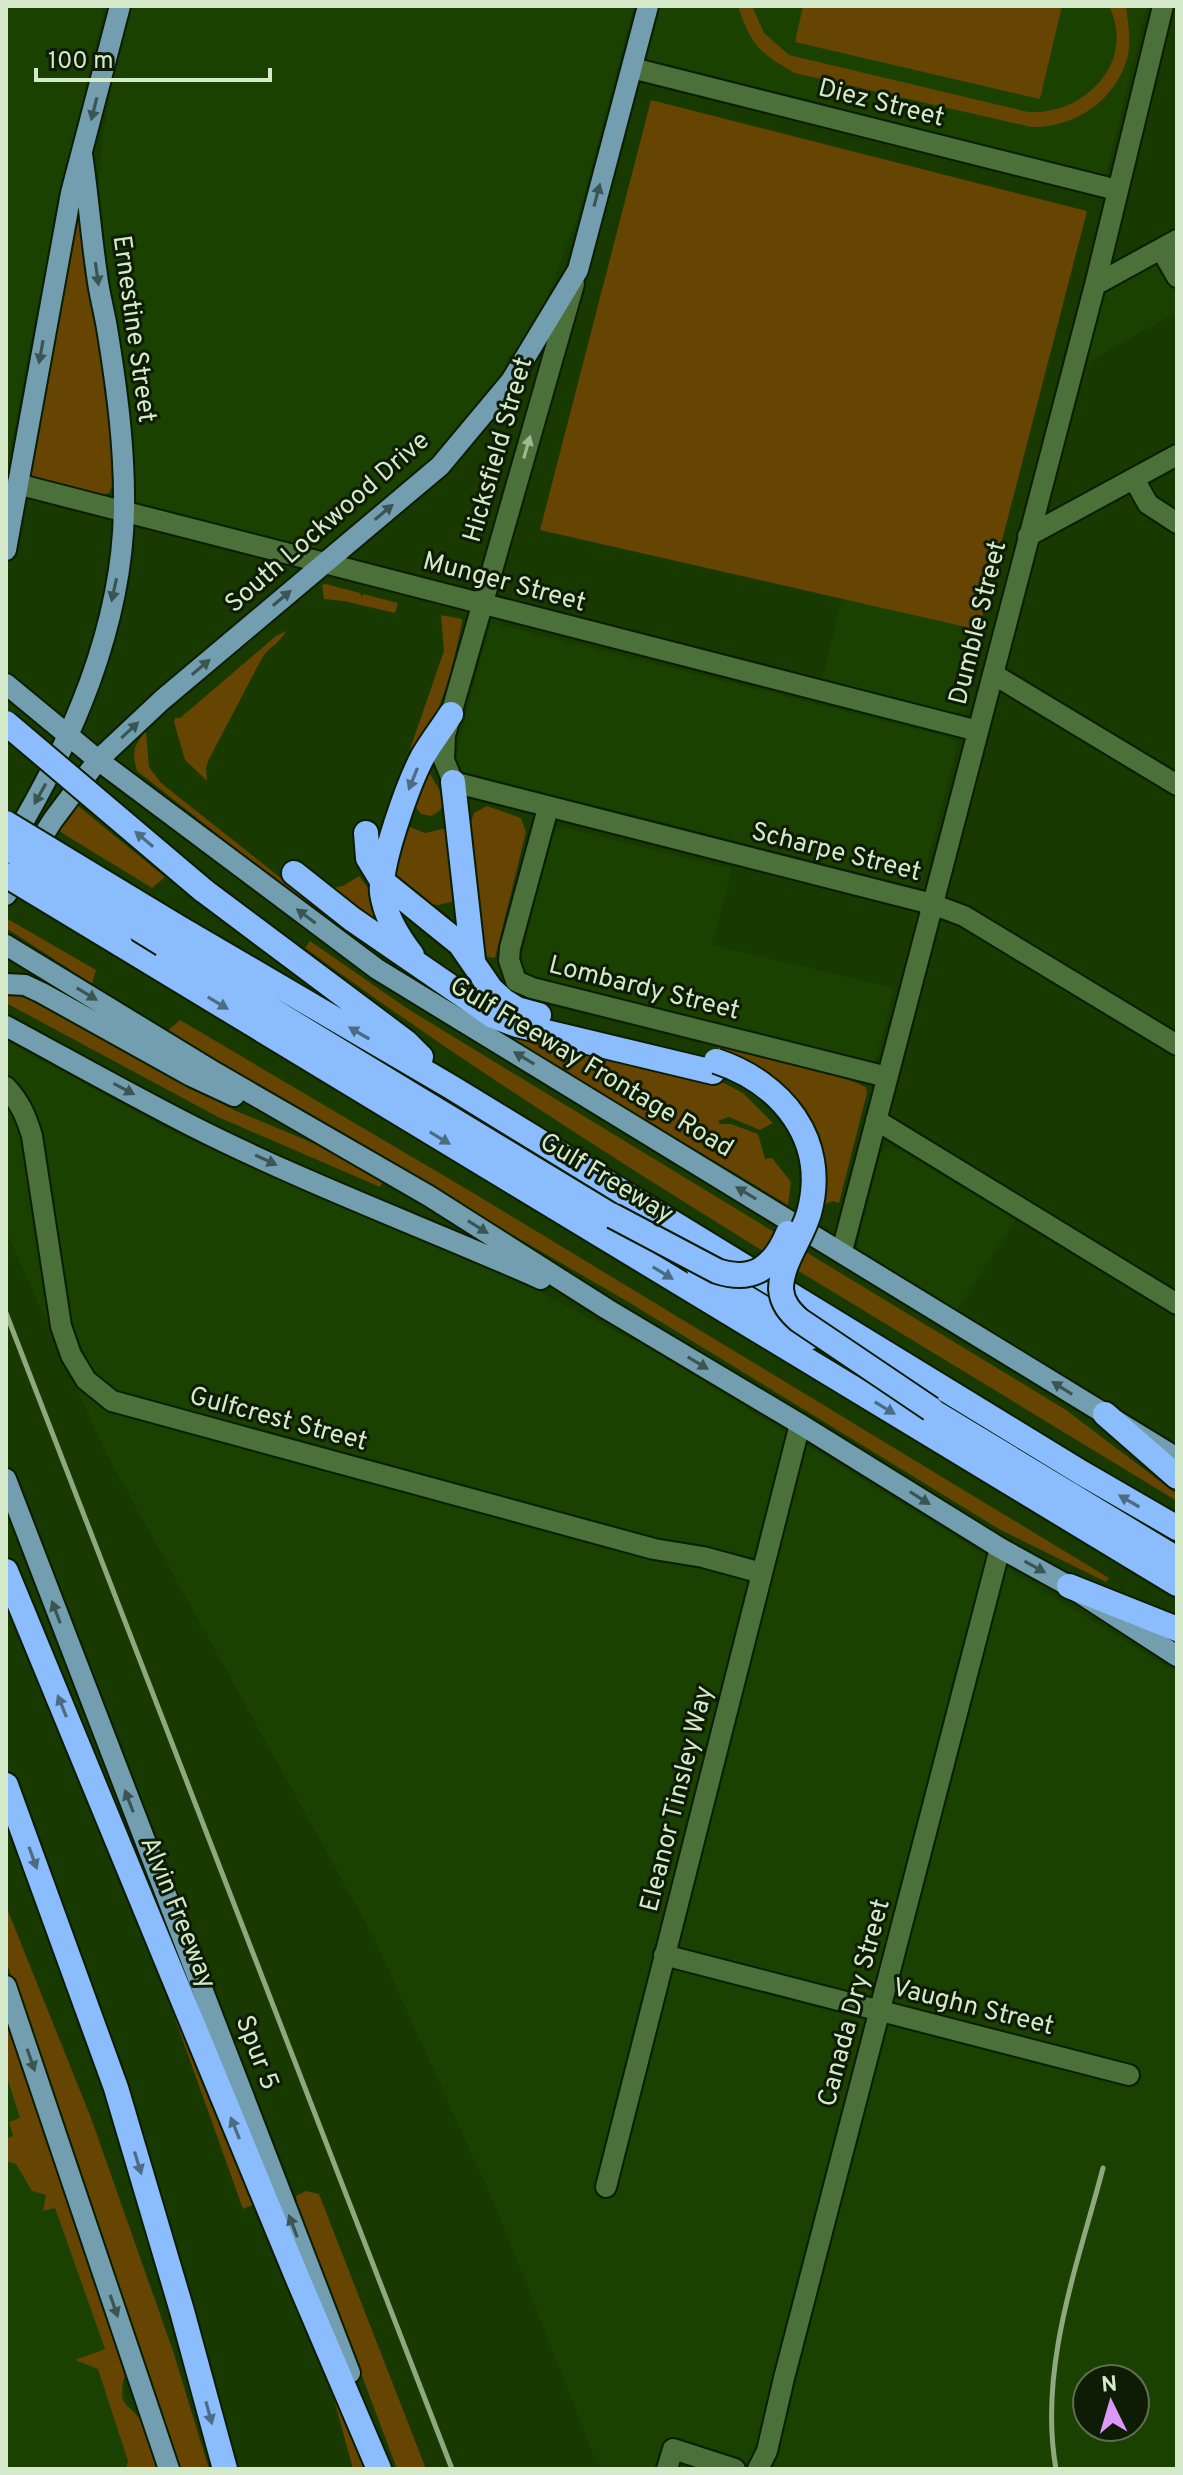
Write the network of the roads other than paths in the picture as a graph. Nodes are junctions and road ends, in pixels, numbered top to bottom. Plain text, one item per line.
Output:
1 (120, 6) edge
2 (648, 6) edge
3 (1163, 6) edge
4 (1177, 26) edge
5 (1155, 38) junction
6 (632, 68) junction
7 (82, 154) junction
8 (1117, 190) junction
9 (1169, 245) edge
10 (578, 270) junction
11 (1177, 277) edge
12 (1095, 285) junction
13 (1177, 455) edge
14 (1134, 479) junction
15 (17, 484) junction
16 (124, 513) junction
17 (1177, 523) edge
18 (1028, 536) junction
19 (6, 550) edge
20 (324, 562) junction
21 (482, 605) junction
22 (993, 674) junction
23 (6, 684) edge
24 (451, 714) junction
25 (6, 723) edge
26 (978, 731) junction
27 (70, 735) junction
28 (98, 760) junction
29 (453, 782) junction
30 (1177, 785) edge
31 (548, 808) junction
32 (6, 823) edge
33 (366, 833) dead end
34 (6, 849) edge
35 (294, 873) dead end
36 (6, 875) edge
37 (382, 881) junction
38 (6, 893) edge
39 (932, 904) junction
40 (352, 919) junction
41 (393, 926) junction
42 (447, 932) junction
43 (120, 944) junction
44 (162, 944) junction
45 (13, 949) edge
46 (473, 960) junction
47 (417, 964) junction
48 (6, 984) edge
49 (6, 1026) edge
50 (1177, 1045) edge
51 (714, 1066) junction
52 (887, 1077) junction
53 (6, 1087) edge
54 (451, 1087) junction
55 (876, 1120) junction
56 (328, 1139) junction
57 (613, 1216) junction
58 (842, 1251) junction
59 (1177, 1304) edge
60 (607, 1309) junction
61 (931, 1409) junction
62 (1105, 1414) junction
63 (800, 1424) junction
64 (1177, 1458) edge
65 (1177, 1477) edge
66 (6, 1479) edge
67 (1177, 1528) edge
68 (1000, 1548) junction
69 (1177, 1559) edge
70 (6, 1571) edge
71 (762, 1573) junction
72 (1177, 1584) edge
73 (1069, 1586) junction
74 (1177, 1629) edge
75 (1177, 1656) edge
76 (6, 1785) edge
77 (664, 1955) junction
78 (6, 1986) edge
79 (880, 2011) junction
80 (1129, 2075) dead end
81 (606, 2187) dead end
82 (364, 2431) junction
83 (169, 2469) edge
84 (225, 2469) edge
85 (379, 2469) edge
86 (667, 2469) edge
87 (735, 2469) edge
88 (758, 2469) edge

1 -> 7 main road, Ernestine Street
2 - 6 main road, South Lockwood Drive
3 - 5 street, Dumble Street
4 - 5 street
5 - 8 street, Dumble Street
6 - 8 street, Diez Street
10 -> 6 main road, South Lockwood Drive
7 -> 15 main road, Ernestine Street
7 -> 16 main road, Ernestine Street
8 - 12 street, Dumble Street
9 - 11 street
9 - 12 street
20 -> 10 main road, South Lockwood Drive
21 -> 10 street, Hicksfield Street
12 - 18 street, Dumble Street
13 - 14 street
14 - 17 street
14 - 18 street
15 - 16 street, Munger Street
15 - 19 main road, Ernestine Street
16 - 20 street, Munger Street
16 -> 27 main road, Ernestine Street
18 - 22 street, Dumble Street
20 - 21 street, Munger Street
28 -> 20 main road, South Lockwood Drive
21 - 24 street, Hicksfield Street
21 - 26 street, Munger Street
22 - 26 street, Dumble Street
22 - 30 street
23 - 27 main road, Gulf Freeway Frontage Road
24 - 29 street, Hicksfield Street
24 -> 37 highway
54 -> 25 highway, bridge
26 - 39 street, Dumble Street
27 - 28 main road, Gulf Freeway Frontage Road
27 -> 34 main road
28 - 38 main road, South Lockwood Drive
58 -> 28 main road, Gulf Freeway Frontage Road
29 - 31 street, Scharpe Street
29 - 46 highway
31 - 39 street, Scharpe Street
31 - 52 street, Lombardy Street
32 - 44 highway, Gulf Freeway, bridge
33 - 37 highway
34 - 44 highway, Gulf Freeway, bridge
35 - 40 highway
36 - 43 highway, Gulf Freeway, bridge
37 - 41 highway
37 - 42 highway
38 - 43 highway, bridge
39 - 50 street, Scharpe Street
39 - 52 street, Dumble Street
40 - 41 highway
40 - 47 highway
41 - 42 highway
41 - 47 highway
42 - 46 highway
43 - 44 highway, Gulf Freeway
54 -> 44 highway, Gulf Freeway
44 - 57 highway, Gulf Freeway
44 -> 72 highway, Gulf Freeway
45 -> 56 main road
46 - 51 highway
47 - 51 highway
48 - 56 main road
49 -> 60 main road
51 - 57 highway, bridge
51 - 61 highway, bridge
52 - 55 street, Dumble Street
53 - 71 street, Gulfcrest Street
67 -> 54 highway, Gulf Freeway
55 - 58 street, Dumble Street
55 - 59 street
56 -> 60 main road
57 - 61 highway, Gulf Freeway, bridge
62 -> 58 main road, Gulf Freeway Frontage Road
60 -> 63 main road
61 - 69 highway, Gulf Freeway
62 - 64 main road, Gulf Freeway Frontage Road
62 - 65 highway
63 -> 68 main road
63 - 71 street, Eleanor Tinsley Way
82 -> 66 main road, Spur 5
68 -> 73 main road
68 - 79 street, Canada Dry Street
82 -> 70 highway, Alvin Freeway / Spur 5
71 - 77 street, Eleanor Tinsley Way
73 - 74 highway
73 - 75 main road
76 -> 84 highway
77 - 79 street, Vaughn Street
77 - 81 street, Eleanor Tinsley Way
78 -> 83 main road
79 - 80 street, Vaughn Street
79 - 88 street, Canada Dry Street
82 - 85 highway, Spur 5 / Spur 5
86 - 87 street

